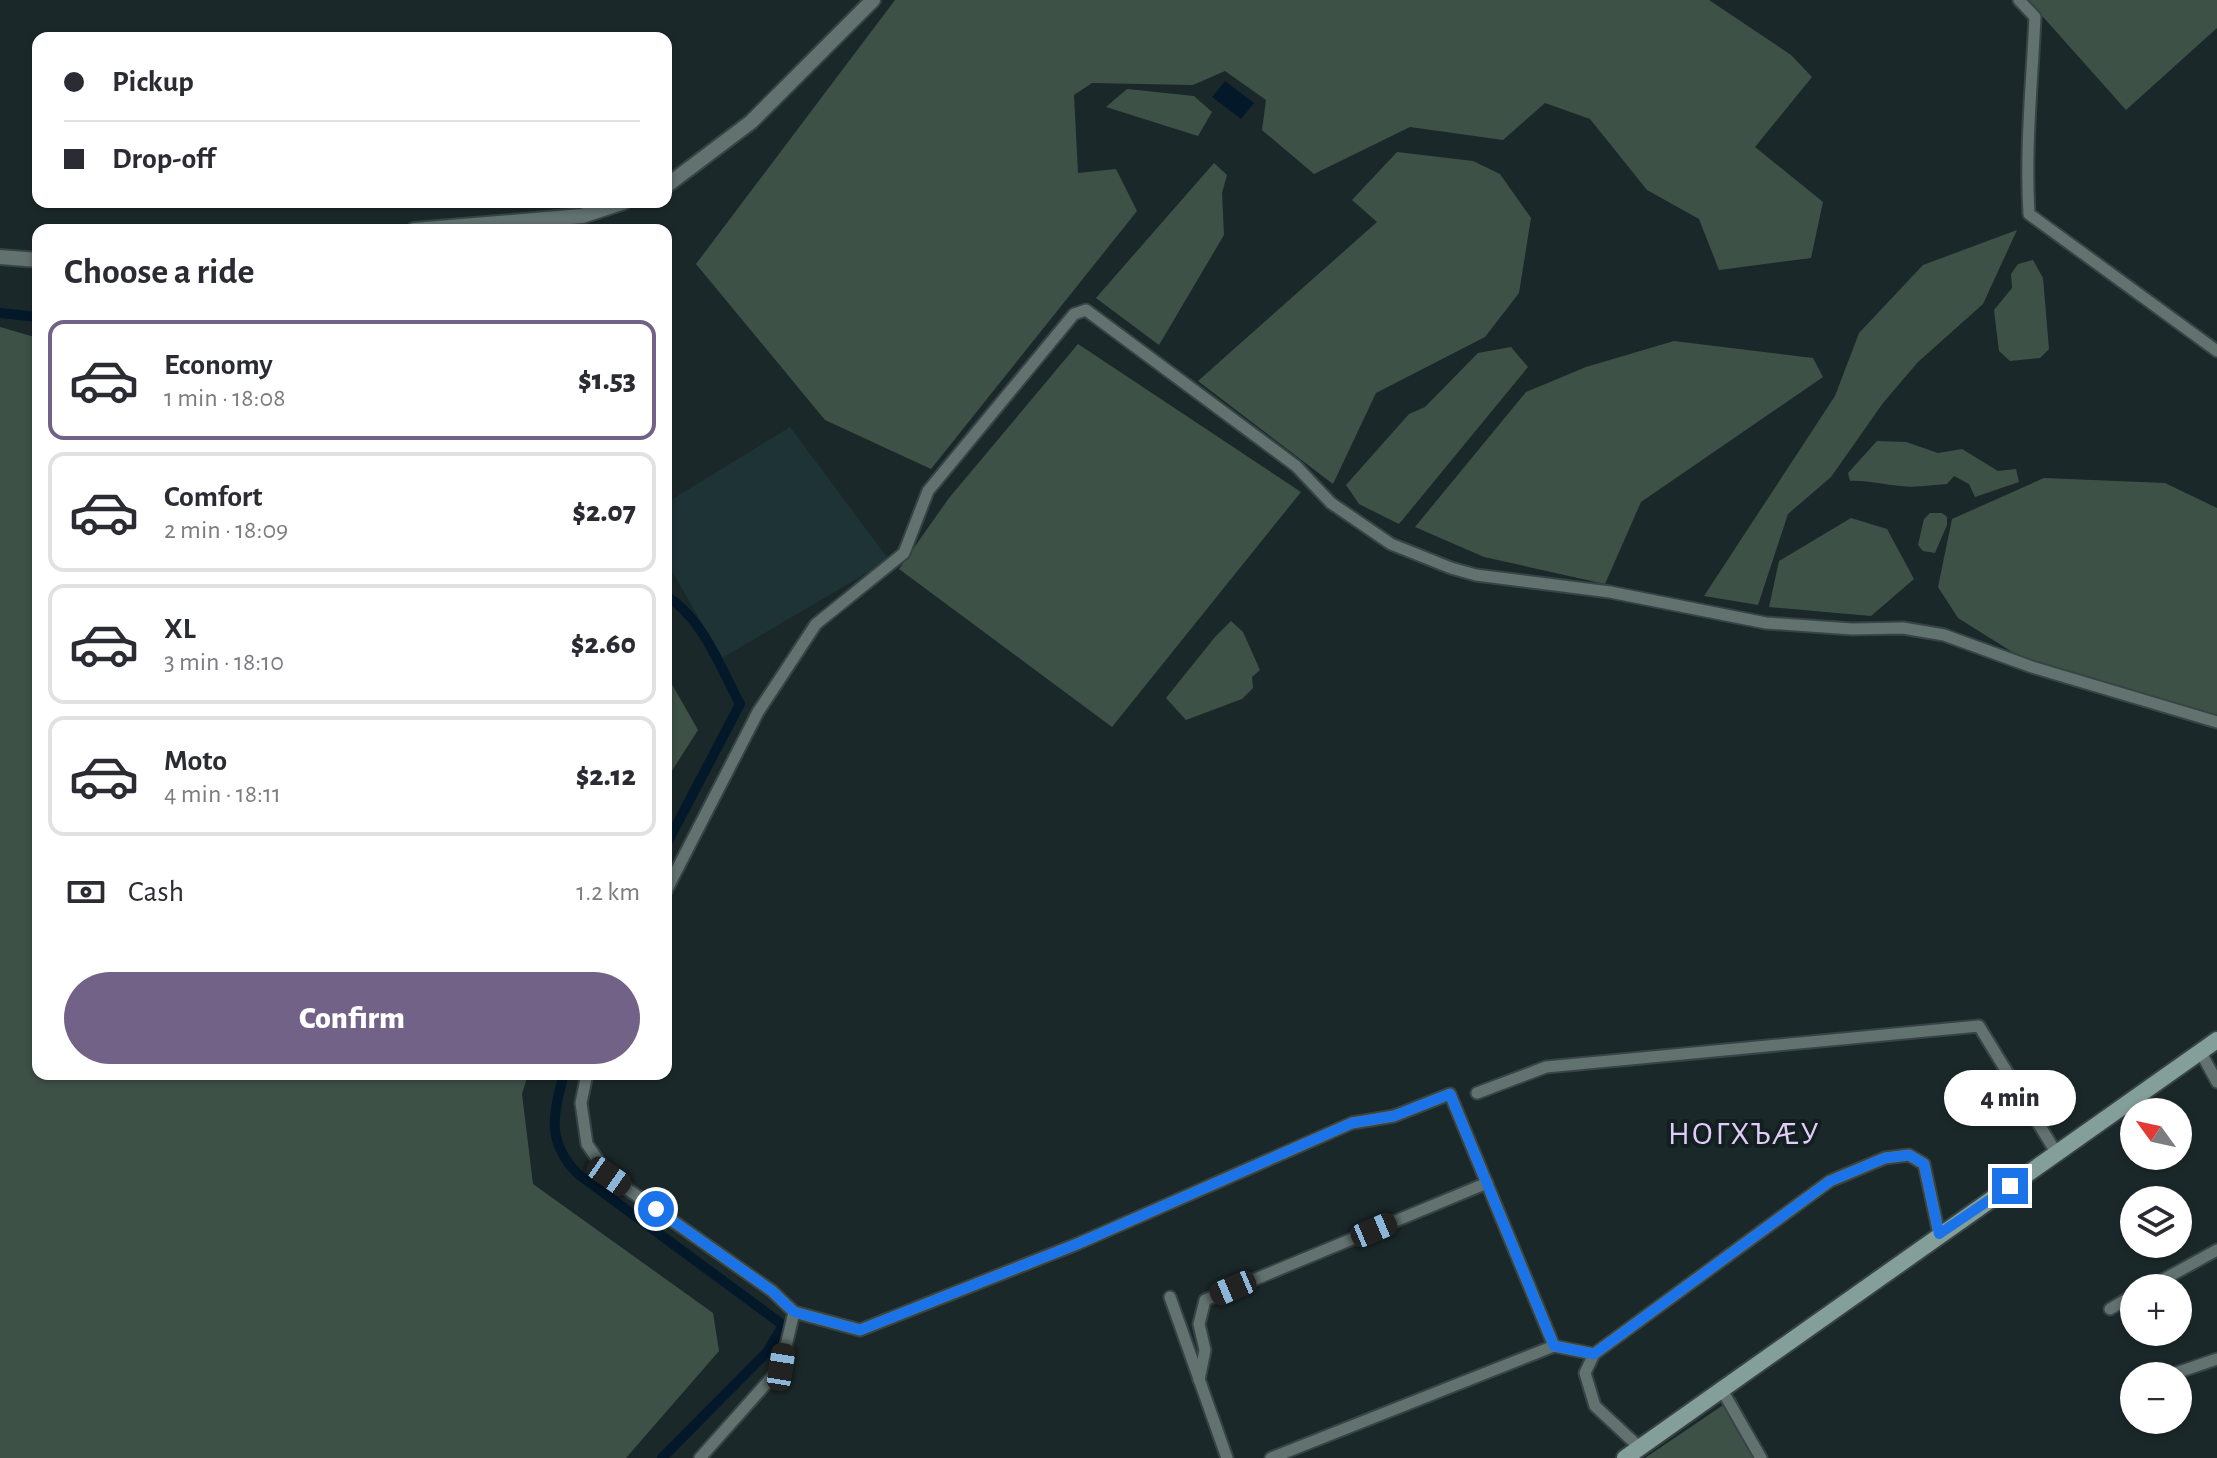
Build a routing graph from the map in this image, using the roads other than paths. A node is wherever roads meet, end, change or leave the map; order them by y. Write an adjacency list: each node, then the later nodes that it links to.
1 (873, 0): 3 (street)
2 (2019, 0): 8 (street)
3 (672, 181)
4 (606, 208): 5 (street)
5 (486, 224)
6 (0, 257): 7 (street)
7 (32, 260)
8 (2217, 351)
9 (2217, 722): 10 (street)
10 (672, 879)
11 (2217, 1040): 12 (main road)
12 (2200, 1051): 13 (street); 16 (main road)
13 (2215, 1076)
14 (586, 1080): 24 (street)
15 (1477, 1093): 16 (street)
16 (2057, 1154): 18 (main road)
17 (1487, 1183): 24 (street); 25 (street); 29 (street)
18 (1939, 1234): 26 (street); 30 (main road)
19 (2217, 1250): 20 (street)
20 (2173, 1274)
21 (1170, 1297): 29 (street)
22 (2120, 1303): 23 (street)
23 (2110, 1309)
24 (794, 1312): 32 (street)
25 (1554, 1346): 26 (street); 34 (street)
26 (1594, 1354): 31 (street)
27 (2217, 1359): 28 (street)
28 (2192, 1368)
29 (1199, 1380): 33 (street)
30 (1722, 1390): 31 (main road); 36 (street)
31 (1638, 1446): 35 (main road)
32 (700, 1458)
33 (1227, 1458)
34 (1271, 1458)
35 (1625, 1458)
36 (1761, 1458)

